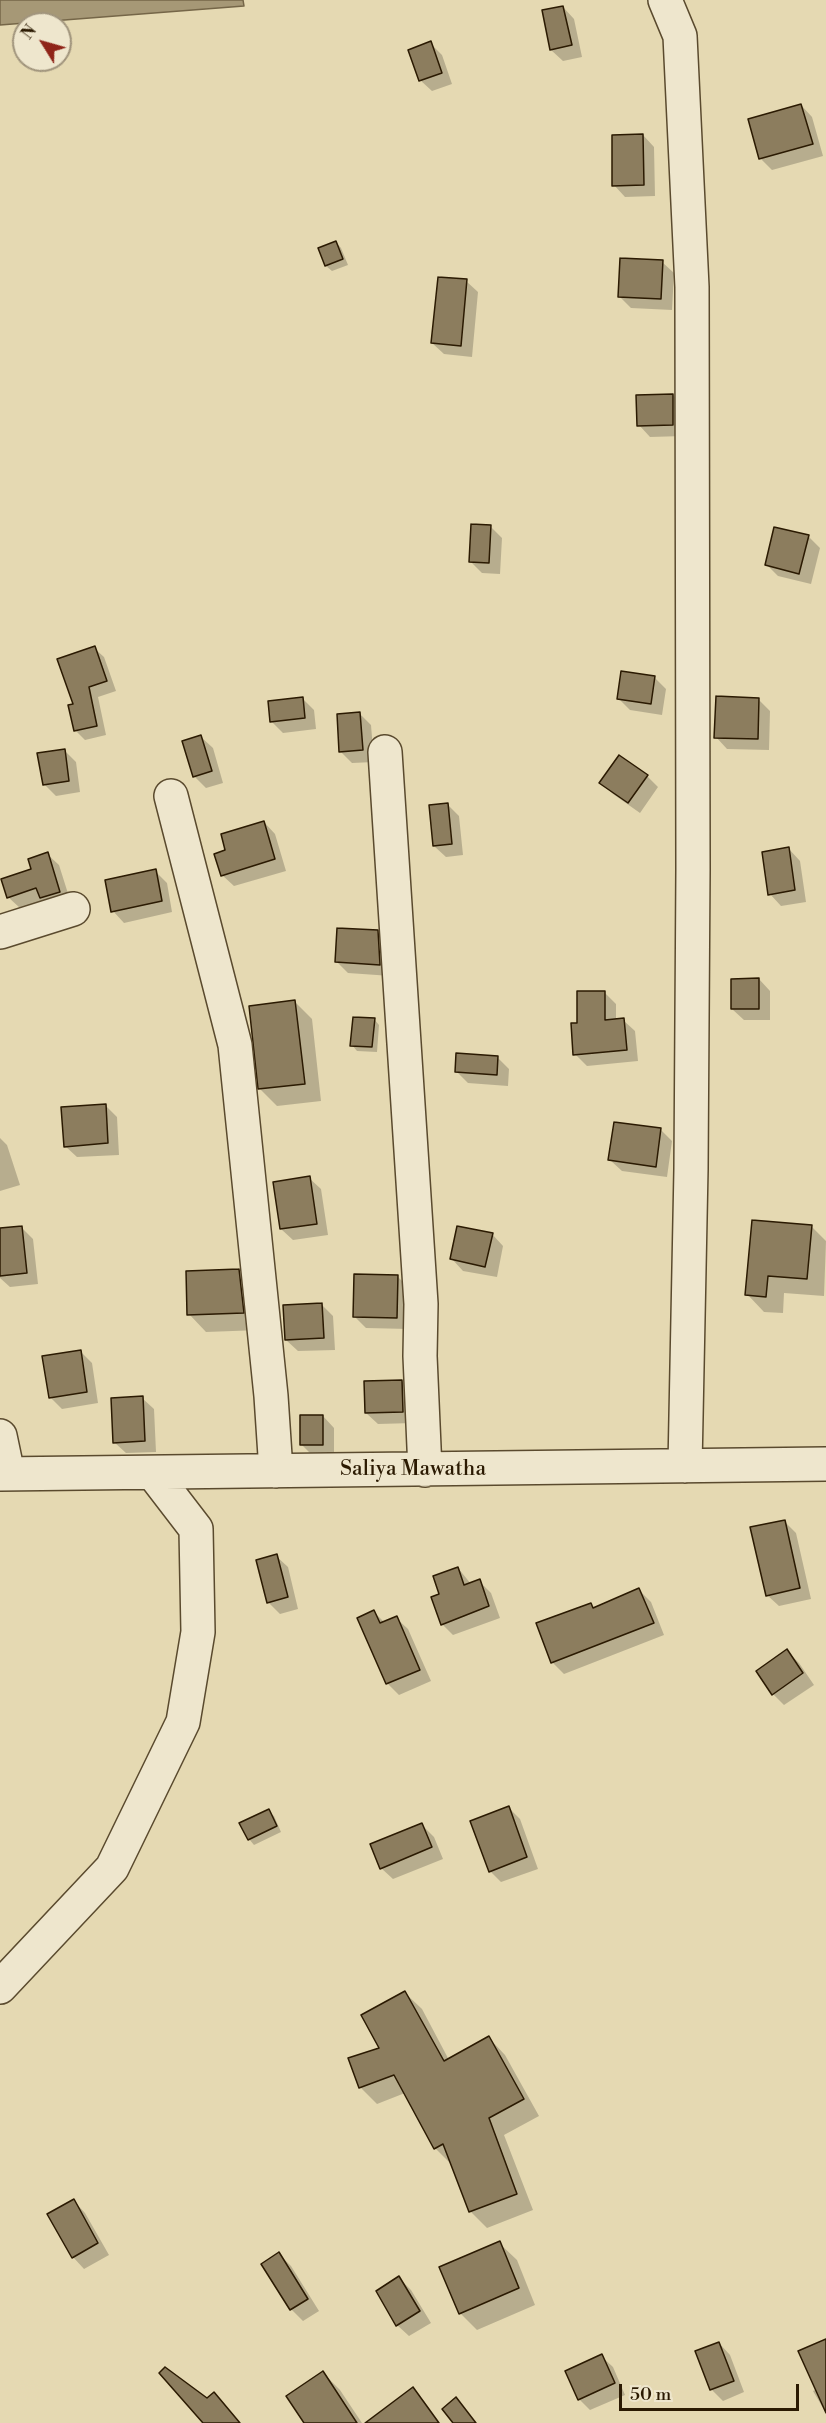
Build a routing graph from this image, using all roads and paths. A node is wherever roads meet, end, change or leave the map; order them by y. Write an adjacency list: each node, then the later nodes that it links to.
1 (665, 0): 8 (street)
2 (384, 752): 9 (street)
3 (171, 796): 10 (street)
4 (73, 909): 5 (street)
5 (0, 932)
6 (0, 1436): 12 (street)
7 (826, 1464): 8 (street, Saliya Mawatha)
8 (685, 1466): 9 (street, Saliya Mawatha)
9 (425, 1470): 10 (street, Saliya Mawatha)
10 (276, 1471): 11 (street, Saliya Mawatha)
11 (153, 1473): 12 (street, Saliya Mawatha); 13 (street)
12 (4, 1474)
13 (0, 1987)

